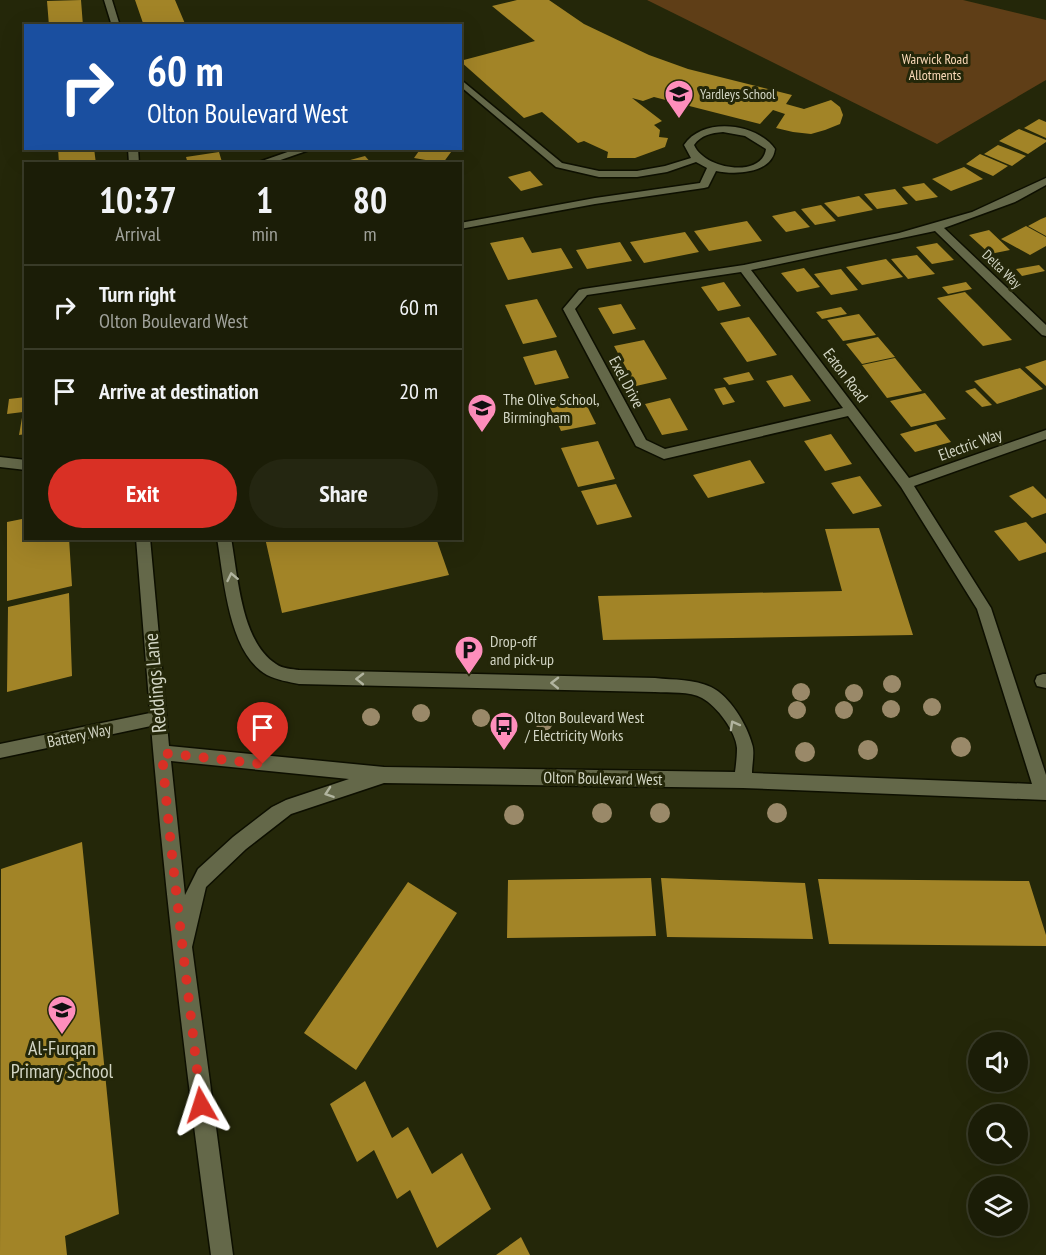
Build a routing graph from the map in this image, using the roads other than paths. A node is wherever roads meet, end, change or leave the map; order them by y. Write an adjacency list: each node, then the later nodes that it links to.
1 (108, 0): 2 (street)
2 (115, 24)
3 (462, 83): 5 (street)
4 (304, 150): 6 (street)
5 (697, 159): 7 (street); 7 (street)
6 (264, 162)
7 (713, 167): 9 (street)
8 (1046, 181): 10 (street)
9 (462, 226)
10 (937, 226): 11 (street); 12 (street, Delta Way)
11 (744, 268): 13 (street, Eaton Road); 13 (street, Exel Drive)
12 (1046, 332)
13 (850, 411): 17 (street, Eaton Road)
14 (1046, 434): 17 (street, Electric Way)
15 (0, 462): 16 (street)
16 (24, 465)
17 (906, 484): 25 (street, Eaton Road)
18 (143, 540): 20 (street, Reddings Lane)
19 (224, 540): 24 (street, one-way to 19)
20 (158, 718): 21 (street, Battery Way); 22 (street, Reddings Lane)
21 (0, 751)
22 (162, 753): 23 (street, Olton Boulevard West); 26 (street, Reddings Lane)
23 (384, 775): 24 (street, Olton Boulevard West); 26 (street, one-way to 26)
24 (743, 780): 25 (street, Olton Boulevard West)
25 (1045, 792)
26 (184, 946): 27 (street, Reddings Lane)
27 (222, 1255)

